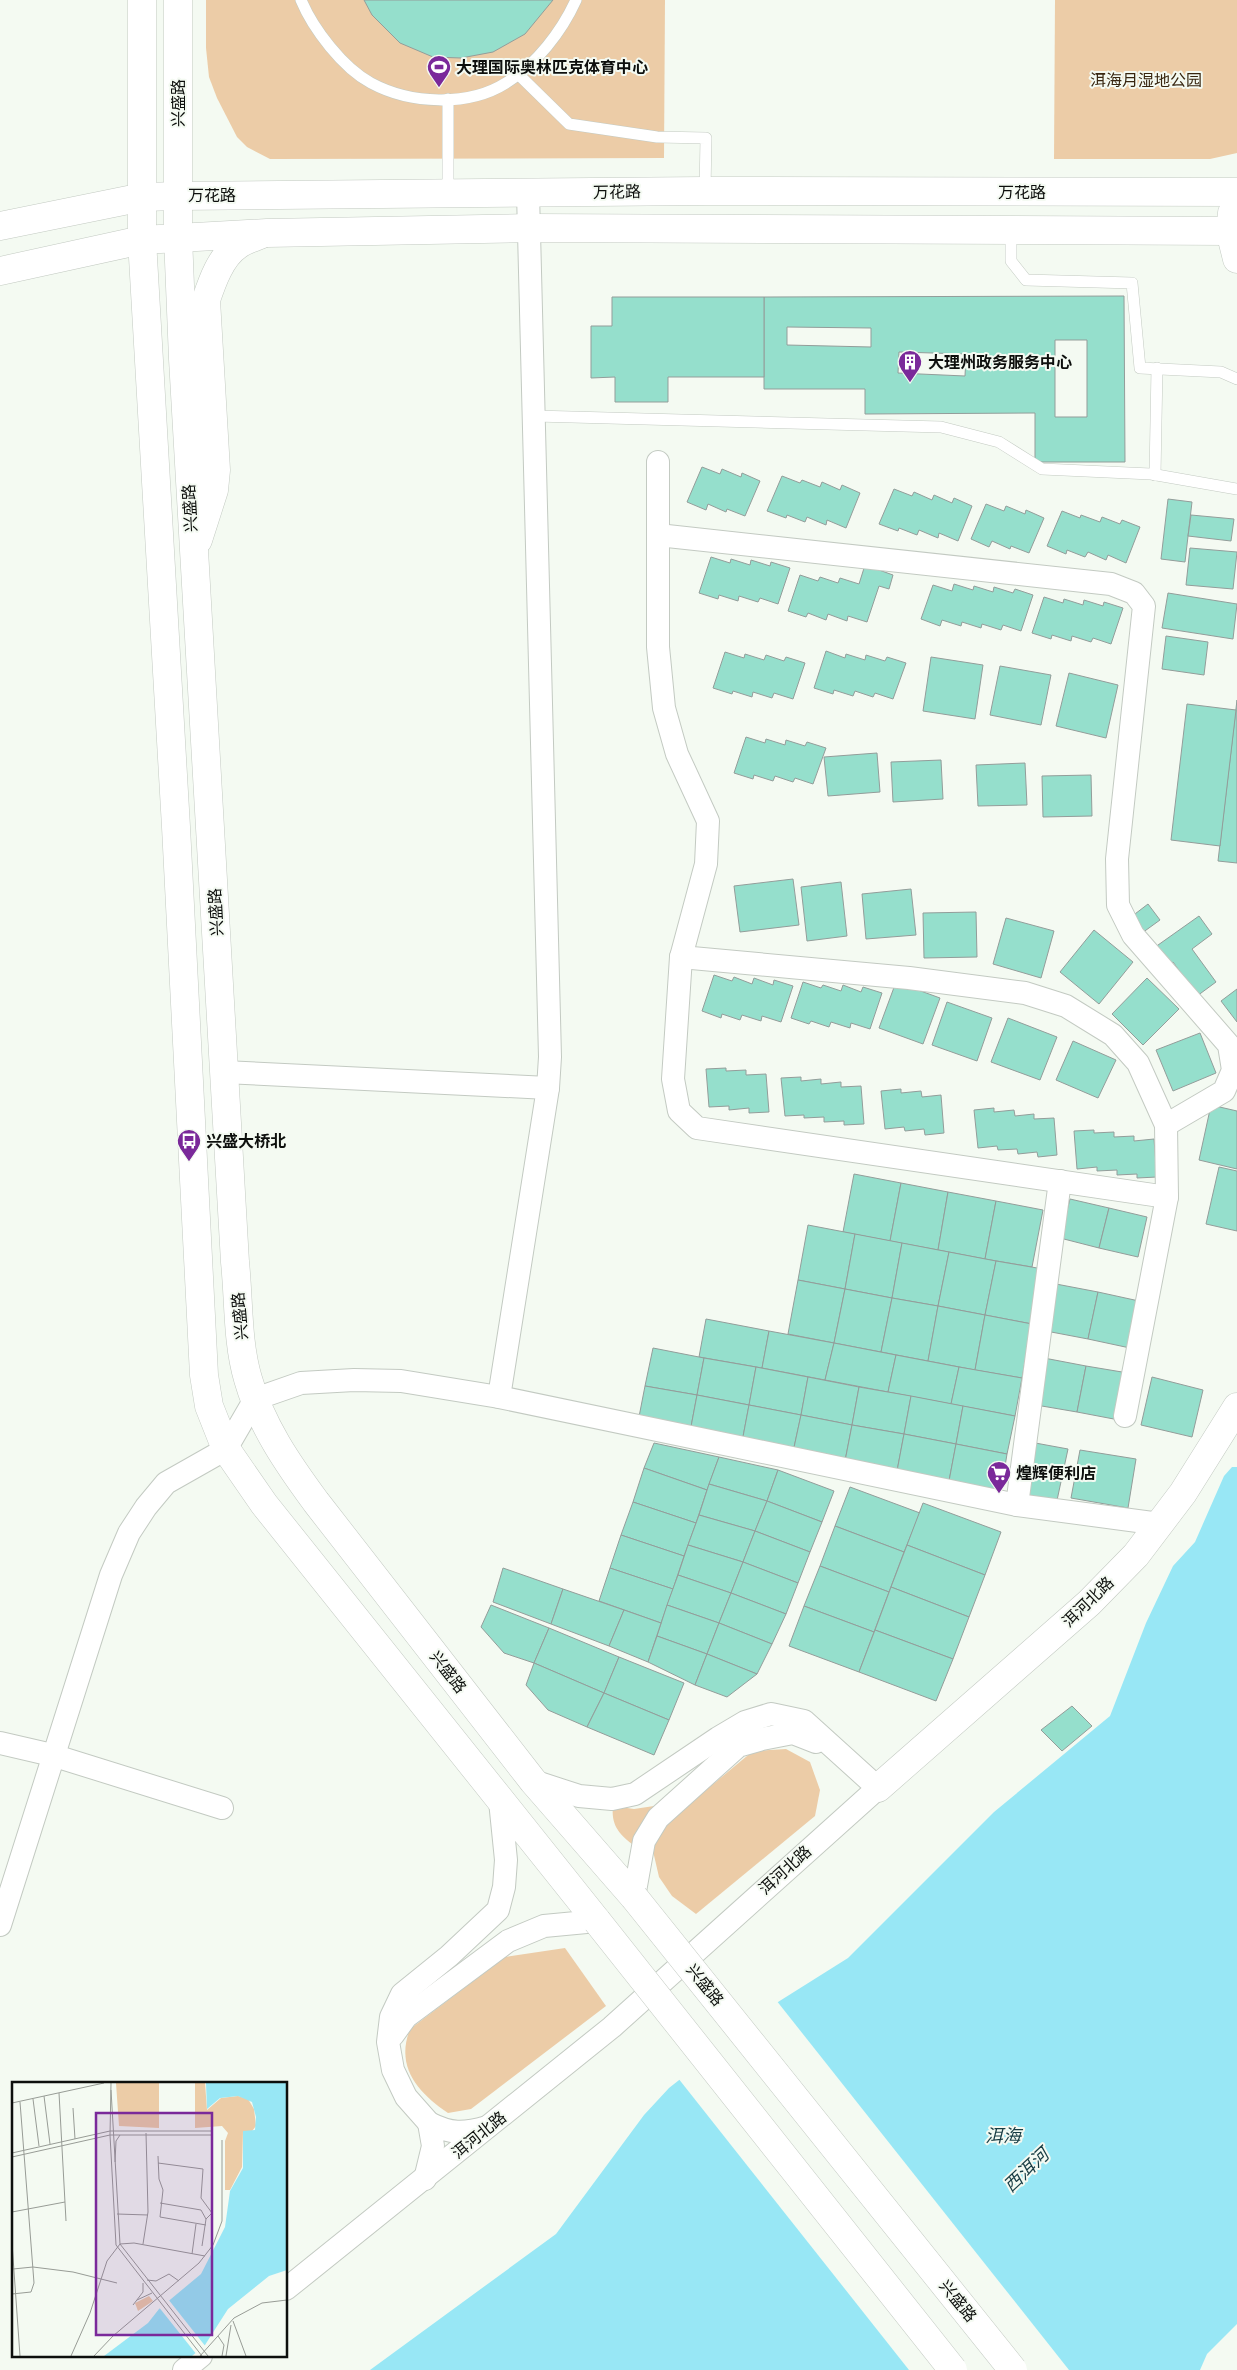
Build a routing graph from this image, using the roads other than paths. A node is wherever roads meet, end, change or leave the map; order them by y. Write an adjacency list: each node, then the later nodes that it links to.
1 (142, 0): 12 (street, 兴盛路)
2 (178, 0): 11 (street, 兴盛路)
3 (301, 0): 6 (lane)
4 (576, 0): 5 (lane)
5 (518, 75): 6 (lane); 7 (lane)
6 (448, 99): 9 (lane)
7 (705, 190): 8 (street, 万花路); 10 (street, 万花路)
8 (1237, 192)
9 (448, 193): 10 (street, 万花路); 11 (street, 万花路)
10 (528, 193): 15 (street)
11 (178, 196): 12 (street, 万花路); 19 (street, 兴盛路)
12 (143, 197): 14 (street, 万花路); 20 (street, 兴盛路)
13 (1237, 197): 17 (street)
14 (0, 226)
15 (530, 228): 16 (street); 18 (street); 25 (street)
16 (1011, 231): 17 (street); 23 (lane)
17 (1230, 231): 21 (street)
18 (267, 233): 19 (street); 30 (street)
19 (178, 237): 20 (street); 30 (street, 兴盛路)
20 (142, 240): 22 (street); 41 (street, 兴盛路)
21 (1237, 259)
22 (0, 271)
23 (1157, 368): 24 (lane); 27 (lane)
24 (1237, 379)
25 (535, 416): 27 (lane); 33 (street)
26 (658, 462): 29 (street)
27 (1155, 475): 28 (lane)
28 (1237, 489)
29 (658, 535): 31 (street); 34 (street)
30 (193, 556): 32 (street, 兴盛路)
31 (682, 957): 34 (street); 35 (street)
32 (224, 1072): 33 (street); 38 (street, 兴盛路)
33 (548, 1088): 37 (street)
34 (1166, 1125): 36 (street)
35 (1060, 1181): 36 (street); 42 (street)
36 (1167, 1197): 40 (street)
37 (498, 1397): 38 (street); 42 (street)
38 (255, 1399): 41 (street); 47 (street, 兴盛路)
39 (1237, 1407): 43 (street, 洱河北路)
40 (1125, 1416)
41 (226, 1449): 46 (street); 49 (street, 兴盛路)
42 (1017, 1505): 43 (street)
43 (1160, 1524): 48 (street, 洱河北路)
44 (0, 1743): 46 (street)
45 (840, 1752): 47 (street); 48 (street); 51 (street)
46 (52, 1755): 50 (street); 53 (street)
47 (533, 1782): 51 (street, 兴盛路)
48 (878, 1788): 56 (street, 洱河北路)
49 (500, 1801): 52 (street, 兴盛路); 54 (street)
50 (222, 1808)
51 (634, 1897): 62 (street, 兴盛路, bridge)
52 (597, 1921): 54 (street); 61 (street, 兴盛路, bridge)
53 (0, 1924)
54 (388, 2042): 55 (street)
55 (429, 2123): 56 (street); 57 (street)
56 (490, 2126): 57 (street, 洱河北路)
57 (425, 2179): 58 (street, 洱河北路)
58 (288, 2287)
59 (199, 2358): 60 (street)
60 (184, 2370)
61 (953, 2370)
62 (1013, 2370)

